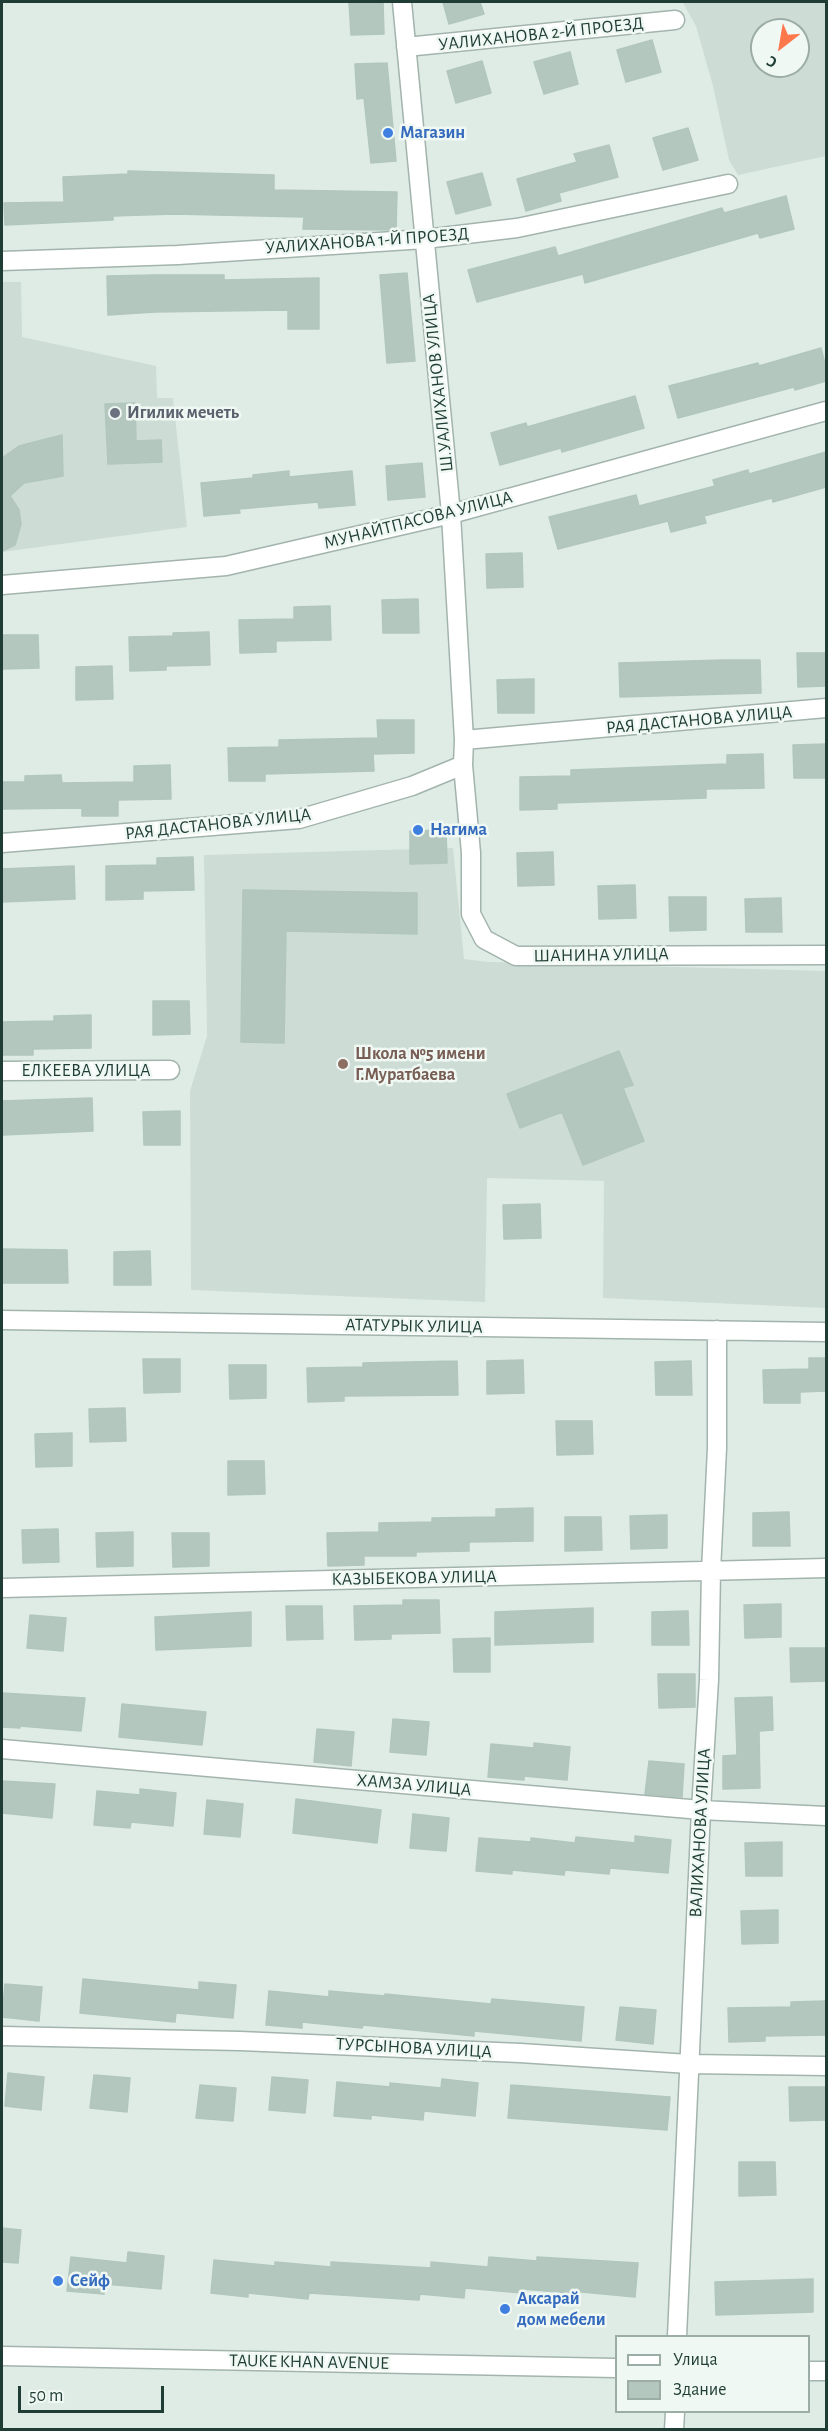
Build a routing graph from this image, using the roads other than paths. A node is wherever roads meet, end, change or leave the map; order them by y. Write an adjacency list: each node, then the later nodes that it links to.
1 (402, 2): 3 (street, Ш.УАЛИХАНОВ УЛИЦА)
2 (675, 20): 3 (street, УАЛИХАНОВА 2-Й ПРОЕЗД)
3 (406, 47): 5 (street, Ш.УАЛИХАНОВ УЛИЦА)
4 (728, 184): 5 (street, УАЛИХАНОВА 1-Й ПРОЕЗД)
5 (424, 240): 6 (street, УАЛИХАНОВА 1-Й ПРОЕЗД); 8 (street, Ш.УАЛИХАНОВ УЛИЦА)
6 (2, 261)
7 (826, 411): 8 (street, МУНАЙТПАСОВА УЛИЦА)
8 (451, 514): 9 (street, МУНАЙТПАСОВА УЛИЦА); 11 (street, Ш.УАЛИХАНОВ УЛИЦА)
9 (2, 585)
10 (826, 708): 11 (street, РАЯ ДАСТАНОВА УЛИЦА)
11 (464, 740): 12 (street, Ш.УАЛИХАНОВ УЛИЦА)
12 (463, 765): 13 (street, РАЯ ДАСТАНОВА УЛИЦА); 14 (street, ШАНИНА УЛИЦА)
13 (2, 843)
14 (826, 955)
15 (170, 1070): 16 (street, ЕЛКЕЕВА УЛИЦА)
16 (2, 1071)
17 (2, 1320): 18 (street, АТАТУРЫК УЛИЦА)
18 (717, 1330): 19 (street, АТАТУРЫК УЛИЦА); 21 (street, ВАЛИХАНОВА УЛИЦА)
19 (826, 1332)
20 (826, 1568): 21 (street, КАЗЫБЕКОВА УЛИЦА)
21 (711, 1571): 22 (street, КАЗЫБЕКОВА УЛИЦА); 24 (street, ВАЛИХАНОВА УЛИЦА)
22 (2, 1588)
23 (2, 1749): 24 (street, ХАМЗА УЛИЦА)
24 (701, 1810): 25 (street, ХАМЗА УЛИЦА); 27 (street, ВАЛИХАНОВА УЛИЦА)
25 (826, 1816)
26 (2, 2036): 27 (street, ТУРСЫНОВА УЛИЦА)
27 (689, 2064): 28 (street, ТУРСЫНОВА УЛИЦА); 29 (street, ВАЛИХАНОВА УЛИЦА)
28 (826, 2067)
29 (677, 2335)
30 (2, 2356): 31 (street, TAUKE KHAN AVENUE)
31 (615, 2368)
32 (810, 2371): 33 (street)
33 (826, 2371)
34 (675, 2413): 35 (street)
35 (674, 2430)

